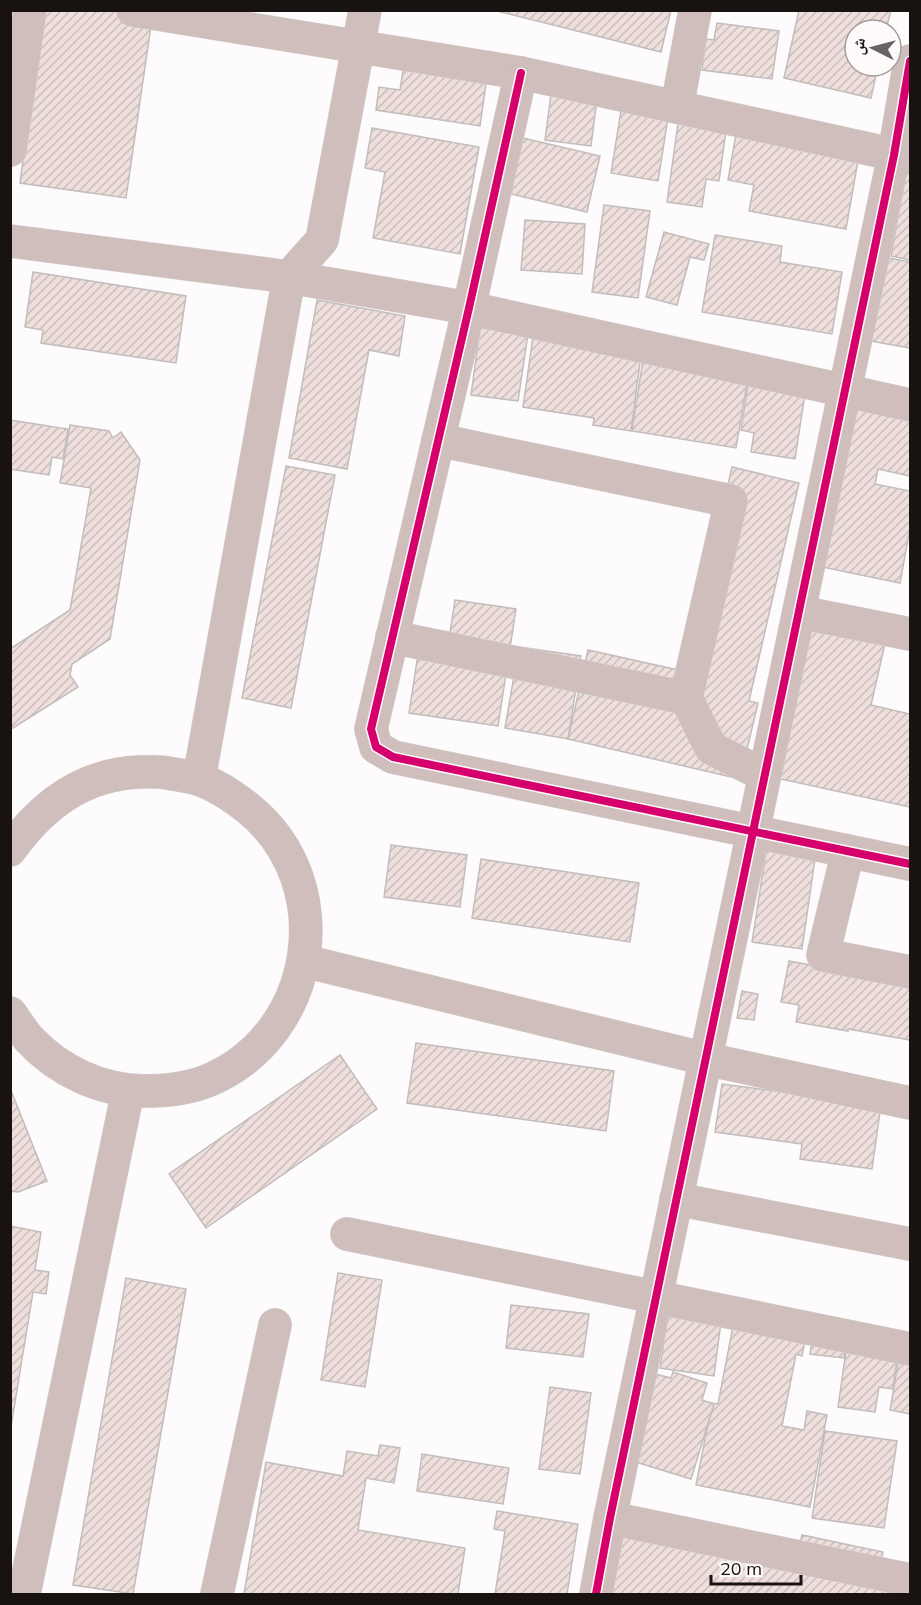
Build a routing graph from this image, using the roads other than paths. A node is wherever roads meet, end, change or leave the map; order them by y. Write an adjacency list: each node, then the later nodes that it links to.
1 (30, 10): 9 (street)
2 (133, 10): 5 (street)
3 (365, 10): 5 (street)
4 (695, 10): 8 (street)
5 (359, 47): 7 (street); 12 (street)
6 (910, 61): 10 (street)
7 (521, 73): 8 (street); 13 (street)
8 (676, 107): 10 (street)
9 (10, 150)
10 (902, 157): 14 (street)
11 (10, 241): 12 (street)
12 (289, 277): 13 (street); 22 (street)
13 (469, 308): 14 (street); 16 (street)
14 (845, 390): 15 (street); 17 (street)
15 (910, 405)
16 (438, 440): 19 (street); 20 (street)
17 (799, 612): 18 (street); 21 (street)
18 (910, 634)
19 (392, 638): 20 (street); 23 (street)
20 (686, 698): 21 (street)
21 (765, 775): 23 (street)
22 (199, 779): 24 (street); 27 (street)
23 (753, 831): 25 (street); 30 (street)
24 (10, 850)
25 (848, 851): 26 (street); 28 (street)
26 (910, 864)
27 (304, 961): 30 (street); 31 (street)
28 (910, 972)
29 (10, 1013): 31 (street)
30 (706, 1059): 32 (street); 33 (street)
31 (128, 1091): 41 (street)
32 (910, 1103)
33 (676, 1199): 35 (street); 36 (street)
34 (347, 1234): 36 (street)
35 (910, 1244)
36 (656, 1296): 38 (street); 39 (street)
37 (274, 1325): 42 (street)
38 (910, 1349)
39 (610, 1518): 40 (street); 43 (street)
40 (910, 1580)
41 (24, 1594)
42 (217, 1594)
43 (596, 1594)

